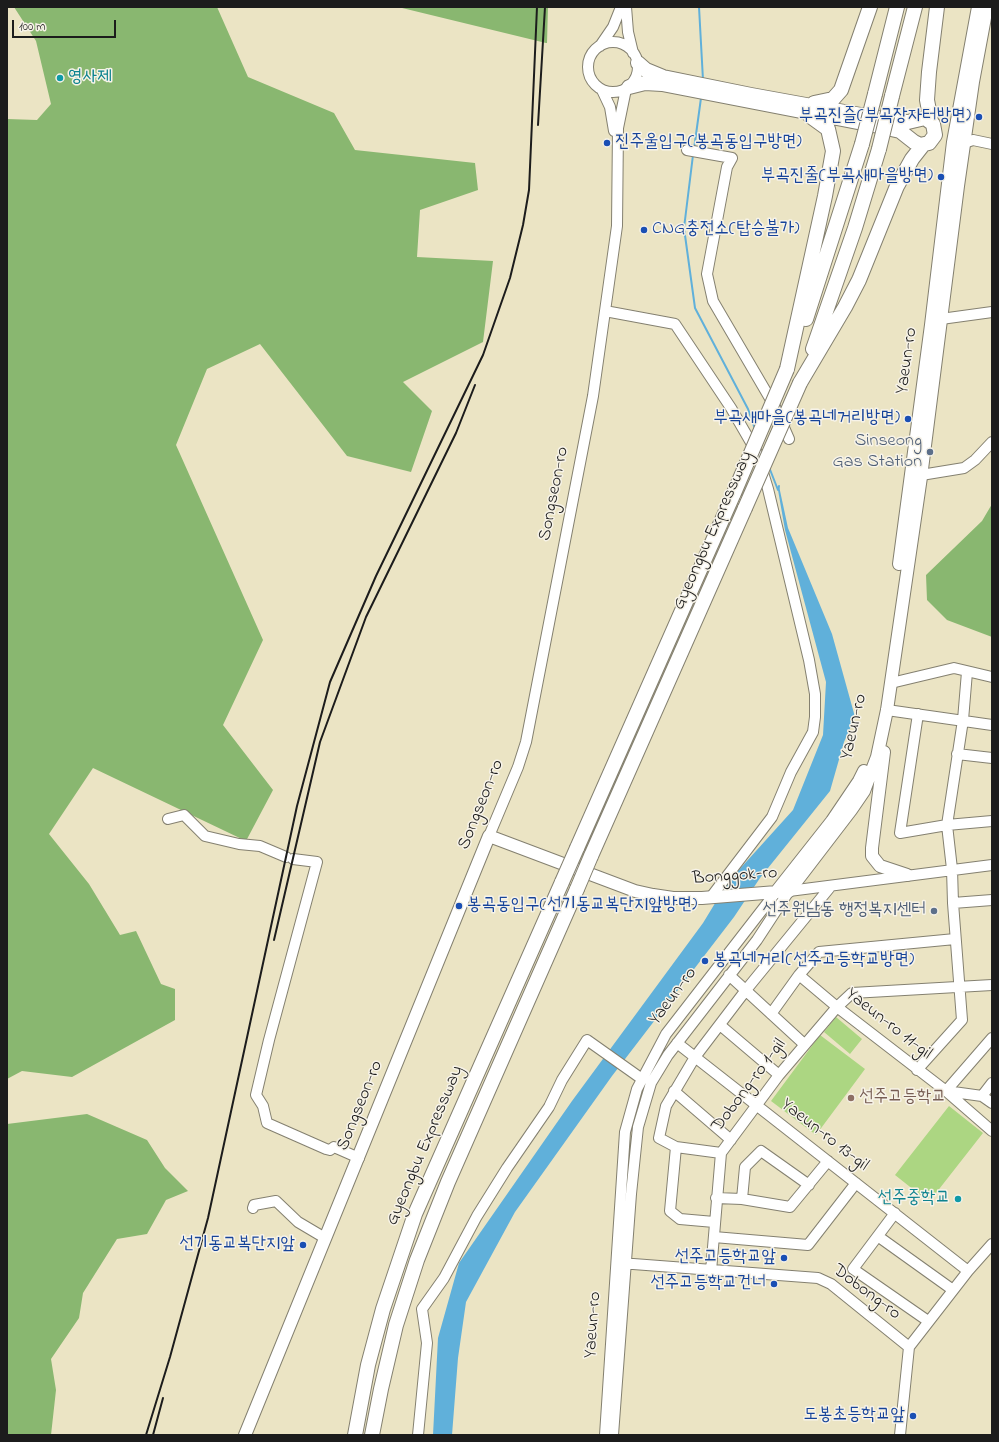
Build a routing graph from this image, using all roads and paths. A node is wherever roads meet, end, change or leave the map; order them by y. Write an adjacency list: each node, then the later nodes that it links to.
1 (621, 7): 9 (street)
2 (626, 7): 10 (street)
3 (870, 7): 14 (highway)
4 (897, 7): 24 (highway, Gyeongbu Expressway, bridge)
5 (915, 7): 25 (highway, Gyeongbu Expressway, bridge)
6 (937, 7): 15 (highway)
7 (978, 7): 28 (main road, Yaeun-ro)
8 (987, 7): 16 (main road, Yaeun-ro)
9 (600, 46): 10 (street); 13 (street)
10 (635, 58): 11 (highway); 12 (street)
11 (686, 86): 12 (highway); 14 (highway)
12 (628, 88): 13 (street); 20 (street)
13 (602, 90): 20 (street)
14 (801, 108): 15 (highway); 18 (highway); 24 (highway)
15 (931, 122): 18 (highway)
16 (964, 143): 17 (street); 23 (main road, Yaeun-ro)
17 (992, 144)
18 (923, 145): 25 (highway)
19 (687, 150): 26 (street)
20 (617, 153): 21 (street, Songseon-ro)
21 (605, 311): 41 (street, Songseon-ro); 48 (street)
22 (992, 312): 23 (street)
23 (941, 319): 28 (main road, Yaeun-ro)
24 (787, 369): 97 (highway, Gyeongbu Expressway, bridge)
25 (800, 383): 98 (highway, Gyeongbu Expressway, bridge)
26 (789, 439)
27 (992, 442): 28 (street)
28 (916, 476): 31 (main road, Yaeun-ro); 47 (main road, Yaeun-ro)
29 (967, 672): 30 (street, Yaeun-ro); 31 (street, Yaeun-ro); 34 (street)
30 (992, 677)
31 (891, 682): 32 (main road, Yaeun-ro)
32 (887, 710): 33 (street); 44 (main road); 46 (main road, Yaeun-ro)
33 (918, 714): 34 (street); 40 (street)
34 (963, 720): 35 (street); 36 (street)
35 (992, 725)
36 (957, 754): 37 (street); 40 (street)
37 (992, 758)
38 (168, 819): 77 (street)
39 (992, 821): 40 (street)
40 (947, 825): 43 (street)
41 (489, 836): 48 (main road, Bonggok-ro); 77 (main road, Songseon-ro)
42 (992, 865): 43 (street, Bonggok-ro)
43 (952, 869): 44 (street, Bonggok-ro); 50 (street)
44 (908, 875): 45 (street, Bonggok-ro)
45 (831, 886): 46 (street, Bonggok-ro); 56 (street)
46 (789, 891): 47 (main road, Bonggok-ro); 52 (street, Yaeun-ro)
47 (776, 892): 48 (main road, Bonggok-ro); 66 (street, Yaeun-ro)
48 (711, 897)
49 (992, 900): 50 (street)
50 (952, 903): 51 (street)
51 (955, 939): 53 (street); 55 (street)
52 (729, 975): 56 (street); 61 (street, Yaeun-ro)
53 (799, 975): 57 (street, Yaeun-ro 11-gil); 58 (street)
54 (992, 985): 55 (street, Dobong-ro 1-gil)
55 (960, 987): 57 (street, Dobong-ro 1-gil); 64 (street)
56 (746, 990): 58 (street); 59 (street)
57 (837, 1007): 62 (street, Dobong-ro 1-gil); 64 (street, Yaeun-ro 11-gil)
58 (771, 1014): 62 (street)
59 (720, 1025): 63 (street); 65 (street)
60 (992, 1038): 69 (street)
61 (677, 1043): 63 (street, Yaeun-ro 13-gil); 90 (street, Yaeun-ro)
62 (804, 1044): 65 (street, Dobong-ro 1-gil)
63 (695, 1057): 68 (street); 72 (street, Yaeun-ro 13-gil)
64 (917, 1070): 69 (street, Yaeun-ro 11-gil)
65 (779, 1075): 72 (street, Dobong-ro 1-gil)
66 (642, 1079): 90 (street, Yaeun-ro); 99 (street)
67 (992, 1083): 70 (street)
68 (674, 1091): 74 (street); 75 (street)
69 (946, 1091): 70 (street); 73 (street, Yaeun-ro 11-gil)
70 (982, 1096): 71 (street)
71 (992, 1103)
72 (756, 1104): 74 (street, Dobong-ro 1-gil); 78 (street, Yaeun-ro 13-gil)
73 (992, 1131)
74 (731, 1140): 76 (street, Dobong-ro 1-gil)
75 (676, 1147): 76 (street); 85 (street)
76 (721, 1153): 81 (street, Dobong-ro 1-gil)
77 (359, 1158): 88 (main road, Songseon-ro)
78 (828, 1161): 79 (street, Yaeun-ro 13-gil); 80 (street)
79 (856, 1183): 84 (street, Yaeun-ro 13-gil); 86 (street)
80 (809, 1185): 82 (street); 82 (street)
81 (716, 1198): 82 (street); 85 (street, Dobong-ro 1-gil)
82 (742, 1199)
83 (253, 1208): 88 (street)
84 (895, 1213): 87 (street); 92 (street, Yaeun-ro 13-gil)
85 (714, 1222): 86 (street, Dobong-ro 1-gil)
86 (714, 1237): 91 (street, Dobong-ro 1-gil)
87 (878, 1237): 93 (street); 94 (street)
88 (325, 1238): 96 (main road, Songseon-ro)
89 (992, 1244): 92 (street)
90 (621, 1263): 91 (street, Dobong-ro); 100 (street, Yaeun-ro); 101 (street, Yaeun-ro)
91 (711, 1271): 95 (street, Dobong-ro)
92 (968, 1271): 93 (street)
93 (953, 1290): 94 (street)
94 (928, 1321): 95 (street)
95 (909, 1347): 102 (street)
96 (246, 1435)
97 (355, 1435)
98 (372, 1435)
99 (418, 1435)
100 (605, 1435)
101 (613, 1435)
102 (900, 1435)

